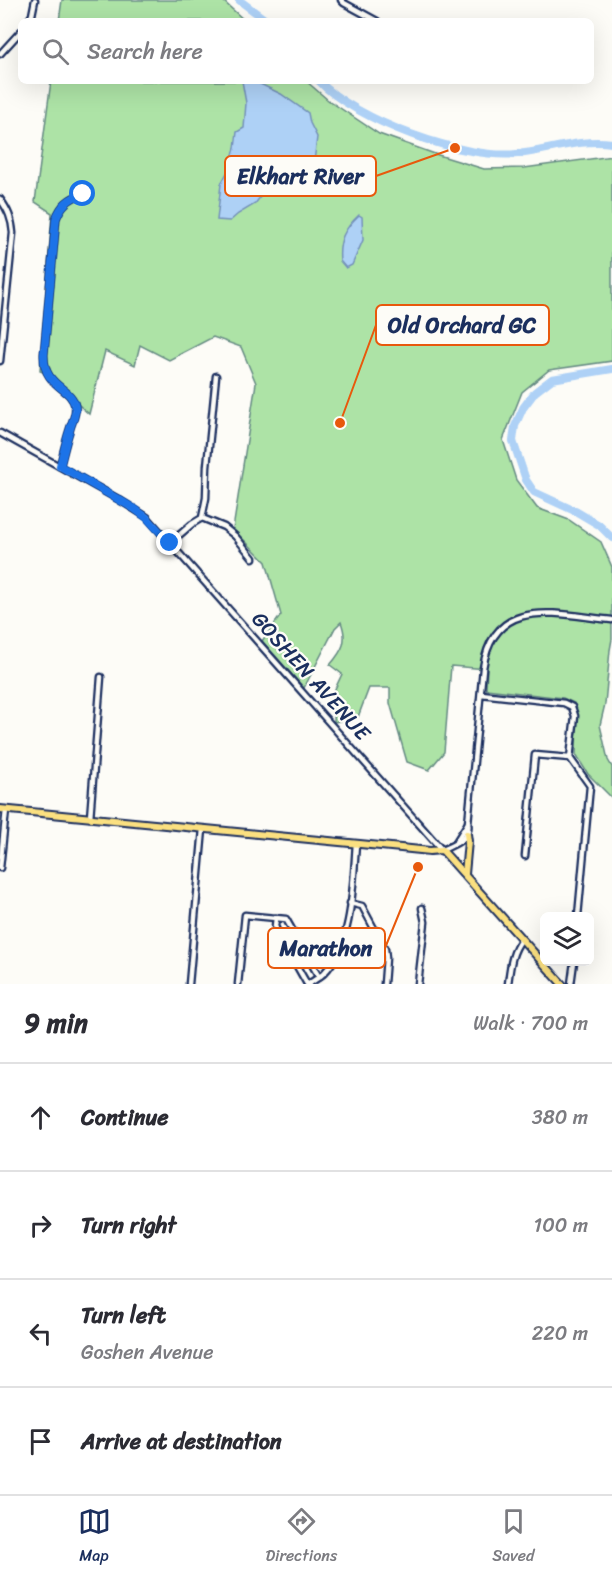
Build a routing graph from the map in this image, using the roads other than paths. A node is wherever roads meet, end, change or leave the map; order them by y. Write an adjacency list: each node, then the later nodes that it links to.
1 (35, 0): 3 (street)
2 (341, 0): 4 (street)
3 (30, 18)
4 (372, 18)
5 (18, 34): 6 (street)
6 (0, 54)
7 (83, 194): 12 (street)
8 (0, 199): 9 (street)
9 (0, 361)
10 (216, 376): 13 (street)
11 (0, 432): 12 (street, GOSHEN AVENUE)
12 (60, 466): 14 (street, GOSHEN AVENUE)
13 (202, 518): 14 (street); 15 (street)
14 (170, 543): 27 (street, GOSHEN AVENUE)
15 (253, 558)
16 (612, 620): 18 (street)
17 (101, 677): 21 (street)
18 (481, 694): 19 (street); 22 (street)
19 (570, 758): 28 (street); 33 (street)
20 (3, 809): 21 (main road); 29 (street)
21 (90, 818): 23 (main road)
22 (468, 823): 24 (street); 25 (street)
23 (203, 829): 26 (main road); 38 (street)
24 (467, 834): 25 (street); 30 (main road)
25 (456, 842): 27 (street)
26 (356, 844): 27 (main road); 31 (street)
27 (442, 850): 30 (main road, GOSHEN AVENUE)
28 (525, 856)
29 (0, 868)
30 (465, 874): 35 (main road, GOSHEN AVENUE)
31 (351, 903): 37 (street); 41 (street)
32 (422, 908): 42 (street)
33 (578, 912)
34 (276, 918): 37 (street); 39 (street); 40 (street)
35 (522, 939): 43 (street); 44 (main road, GOSHEN AVENUE)
36 (573, 966): 45 (street)
37 (319, 977): 40 (street)
38 (189, 984)
39 (238, 984)
40 (308, 984)
41 (384, 984)
42 (418, 984)
43 (508, 984)
44 (562, 984)
45 (571, 984)

